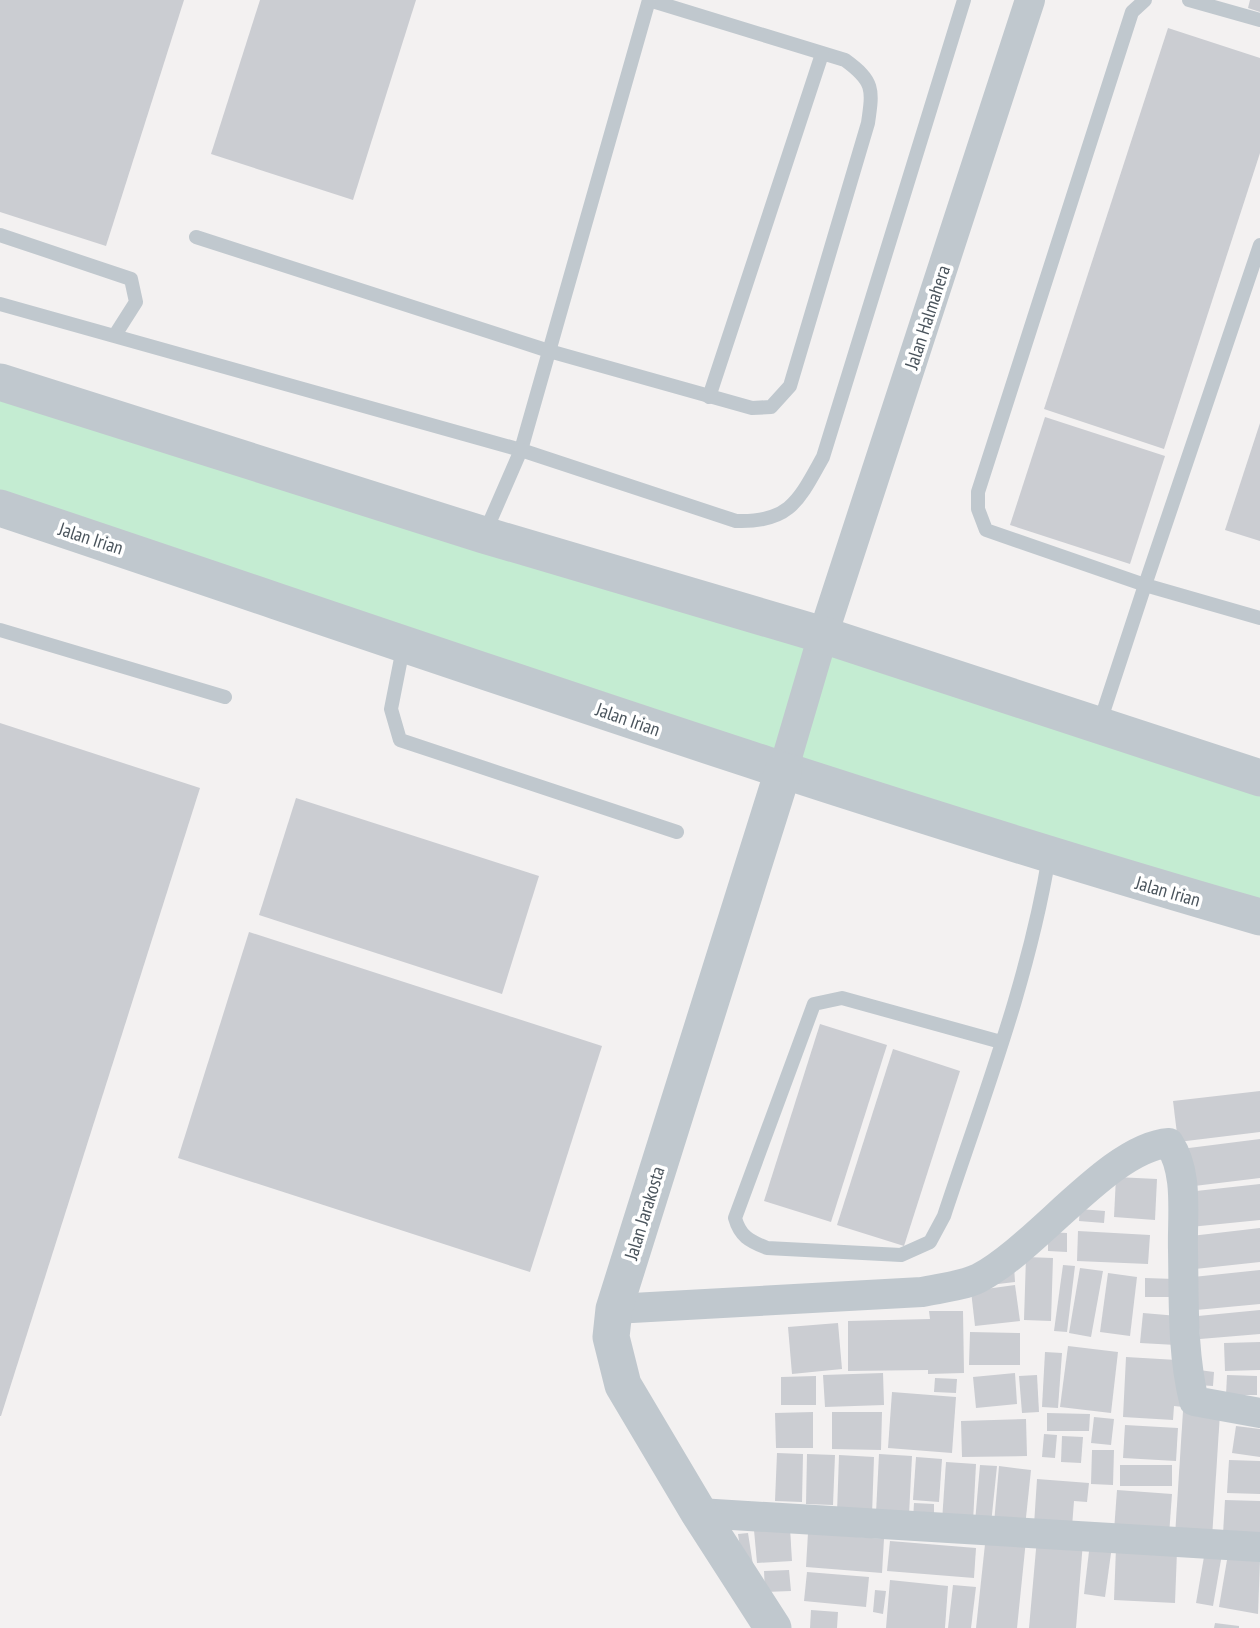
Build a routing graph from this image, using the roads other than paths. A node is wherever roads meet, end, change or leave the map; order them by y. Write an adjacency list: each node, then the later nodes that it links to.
1 (649, 0): 7 (lane); 13 (lane)
2 (964, 0): 16 (lane)
3 (1030, 0): 22 (street, Jalan Halmahera)
4 (1145, 0): 19 (lane)
5 (1189, 0): 6 (lane)
6 (1260, 20)
7 (822, 54): 15 (lane); 15 (lane)
8 (0, 235): 12 (lane)
9 (196, 237): 13 (lane)
10 (1260, 245): 19 (lane)
11 (0, 304): 12 (lane)
12 (115, 335): 16 (lane)
13 (549, 351): 15 (lane); 16 (lane)
14 (0, 382): 18 (street)
15 (709, 397)
16 (521, 450): 18 (lane)
17 (0, 508): 23 (street, Jalan Irian)
18 (484, 535): 22 (street)
19 (1145, 585): 20 (lane); 25 (lane)
20 (1260, 618)
21 (0, 630): 24 (lane)
22 (823, 635): 25 (street); 26 (street, Jalan Halmahera)
23 (404, 643): 26 (street, Jalan Irian); 28 (lane)
24 (225, 697)
25 (1098, 725): 27 (street)
26 (783, 771): 29 (street, Jalan Irian); 32 (street, Jalan Jarakosta)
27 (1260, 778)
28 (677, 832)
29 (1049, 856): 30 (street, Jalan Irian); 31 (lane)
30 (1260, 917)
31 (1001, 1042): 31 (lane)
32 (614, 1309): 33 (street); 34 (street, Jalan Jarakosta)
33 (1260, 1413)
34 (699, 1513): 35 (street); 36 (street, Jalan Jarakosta)
35 (1260, 1547)
36 (773, 1628)

